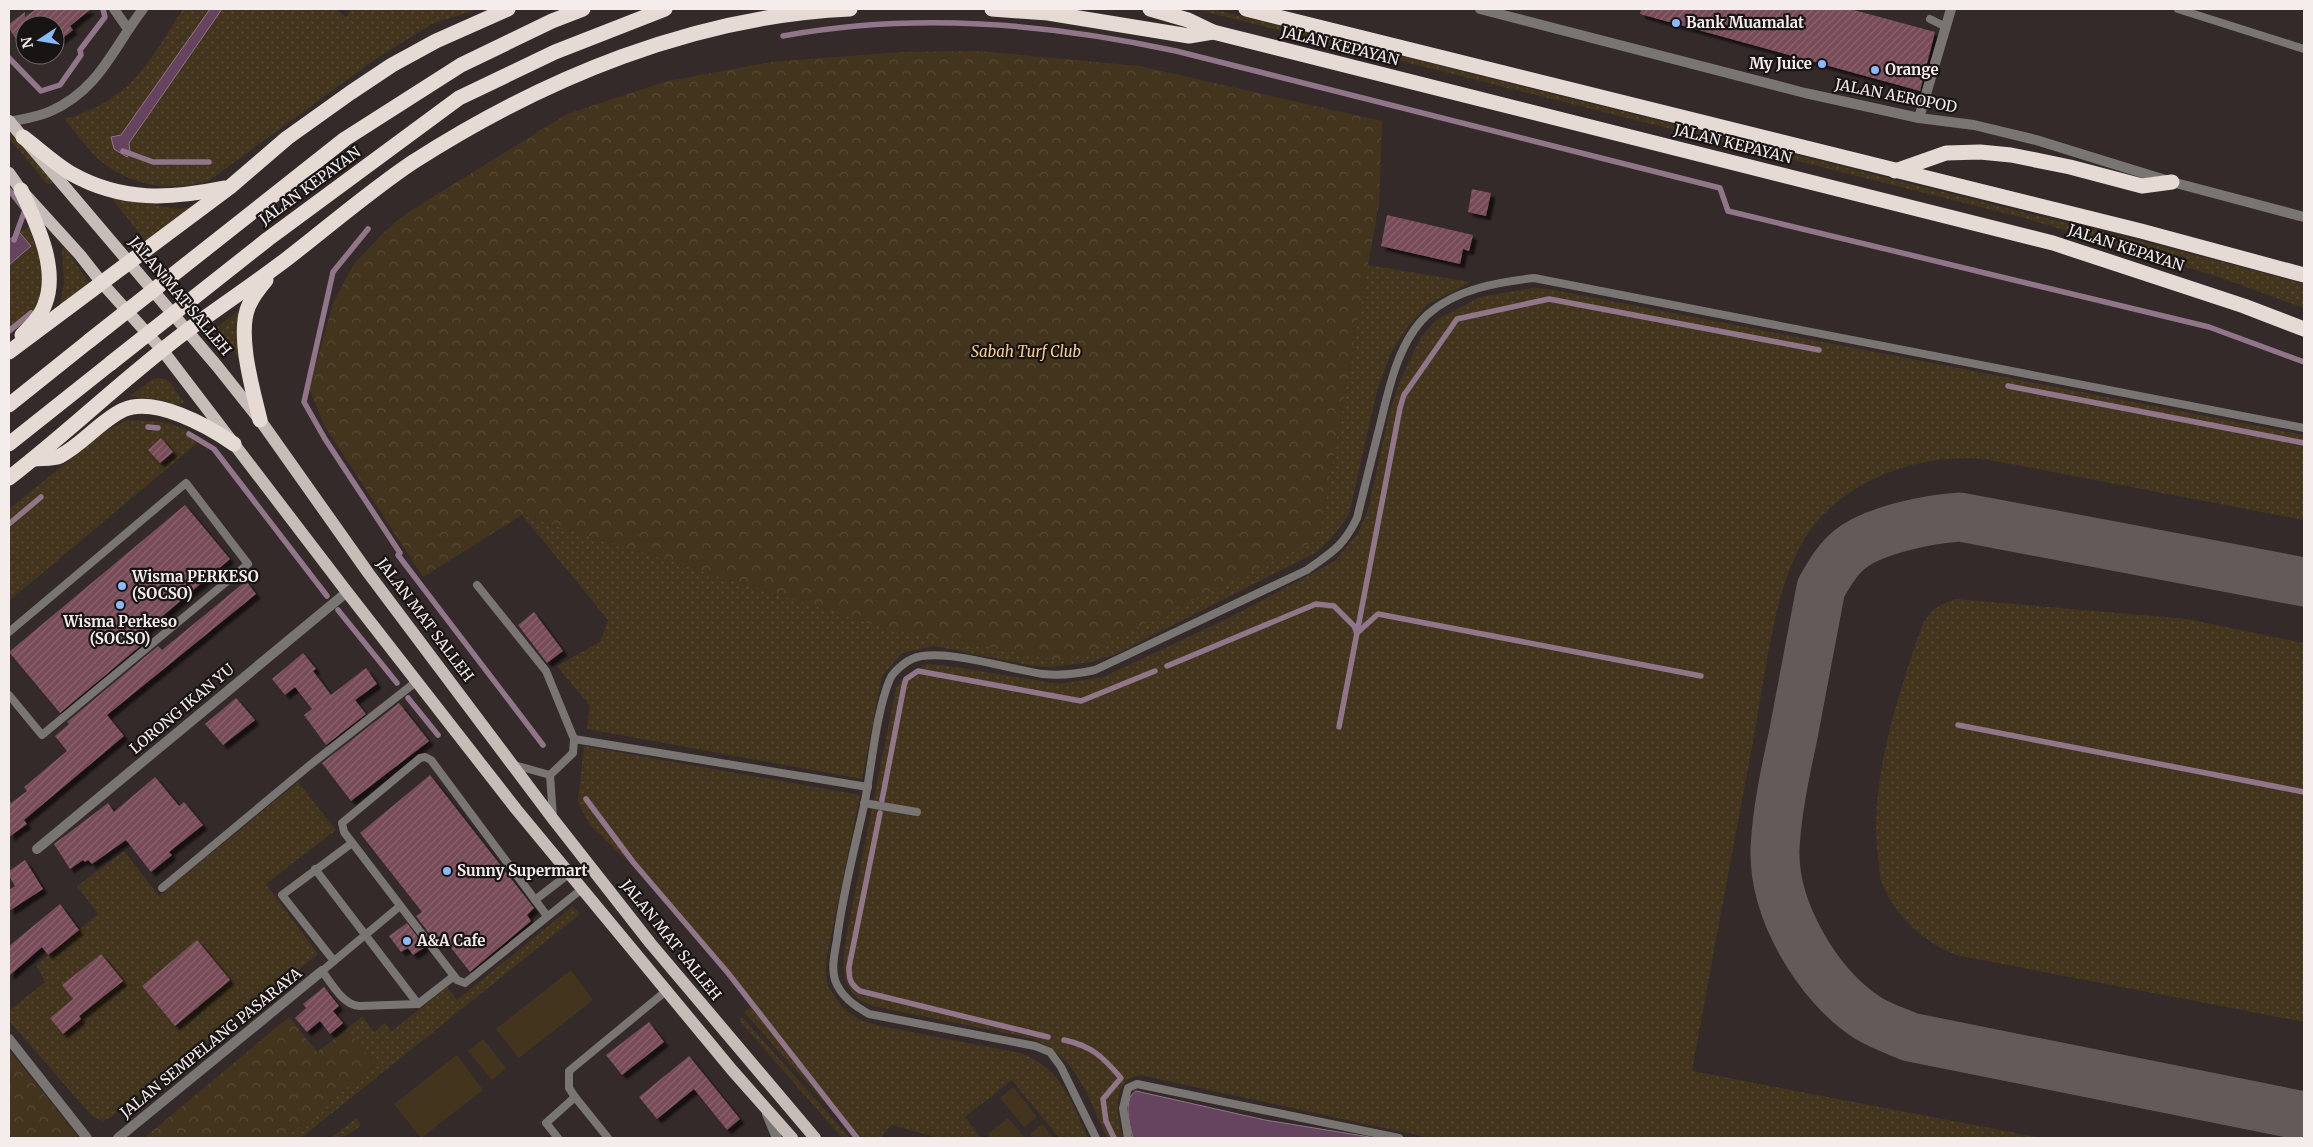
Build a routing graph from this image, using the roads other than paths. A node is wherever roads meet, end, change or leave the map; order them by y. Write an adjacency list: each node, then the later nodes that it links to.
1 (114, 9): 15 (street)
2 (143, 9): 15 (street)
3 (508, 9): 24 (highway)
4 (582, 9): 35 (highway, JALAN KEPAYAN, bridge)
5 (665, 9): 38 (highway, JALAN KEPAYAN, bridge)
6 (850, 9): 28 (highway)
7 (992, 9): 16 (highway)
8 (1150, 9): 16 (highway, JALAN KEPAYAN)
9 (1246, 9): 21 (highway, JALAN KEPAYAN)
10 (1951, 9): 14 (street)
11 (2178, 9): 17 (lane)
12 (1487, 10): 18 (street, JALAN AEROPOD)
13 (1930, 19): 14 (lane)
14 (1946, 27): 18 (street)
15 (128, 29): 19 (street)
16 (1213, 32): 31 (highway, JALAN KEPAYAN)
17 (2304, 49)
18 (1919, 118): 23 (street, JALAN AEROPOD)
19 (9, 122): 20 (main road, JALAN MAT SALLEH)
20 (23, 137): 24 (highway); 27 (main road, JALAN MAT SALLEH)
21 (1895, 171): 23 (highway); 29 (highway, JALAN KEPAYAN)
22 (9, 174): 25 (main road)
23 (2172, 182): 26 (street, JALAN AEROPOD)
24 (230, 187): 27 (highway)
25 (21, 190): 30 (main road); 34 (highway)
26 (2304, 217)
27 (129, 261): 30 (highway); 32 (main road, JALAN MAT SALLEH)
28 (281, 264): 32 (highway); 36 (highway)
29 (2304, 274)
30 (102, 283): 33 (main road); 34 (highway)
31 (2304, 329)
32 (188, 330): 33 (highway); 36 (main road, JALAN MAT SALLEH)
33 (163, 351): 39 (main road); 40 (highway)
34 (9, 352)
35 (9, 405)
36 (260, 420): 48 (main road, JALAN MAT SALLEH)
37 (2304, 428): 50 (lane)
38 (9, 444)
39 (234, 444): 40 (highway); 43 (main road)
40 (34, 459): 41 (highway)
41 (9, 478)
42 (477, 584): 47 (lane)
43 (347, 592): 45 (main road); 55 (street, LORONG IKAN YU)
44 (9, 632): 46 (lane)
45 (415, 680): 57 (main road); 58 (lane)
46 (9, 695)
47 (574, 739): 49 (lane); 50 (lane)
48 (514, 764): 49 (lane); 53 (main road, JALAN MAT SALLEH)
49 (550, 775): 53 (lane)
50 (868, 787): 51 (lane)
51 (864, 804): 52 (lane); 79 (lane)
52 (917, 812)
53 (553, 819): 78 (main road, JALAN MAT SALLEH)
54 (352, 843): 56 (lane); 60 (lane); 61 (lane)
55 (37, 848)
56 (315, 870): 63 (lane); 64 (lane)
57 (570, 873): 59 (main road); 60 (lane)
58 (162, 888)
59 (583, 888): 62 (lane); 67 (main road)
60 (535, 900): 62 (lane)
61 (400, 906): 63 (lane); 66 (lane)
62 (548, 916): 66 (lane)
63 (365, 935): 64 (lane); 68 (lane)
64 (334, 962): 65 (lane)
65 (322, 971): 68 (lane); 73 (street, JALAN SEMPELANG PASARAYA)
66 (454, 976): 68 (lane)
67 (666, 991): 70 (lane); 71 (main road)
68 (418, 1004)
69 (9, 1040): 72 (street)
70 (575, 1097): 74 (lane); 75 (lane)
71 (765, 1108): 76 (street); 77 (main road)
72 (87, 1138)
73 (118, 1138)
74 (558, 1138)
75 (608, 1138)
76 (778, 1138)
77 (792, 1138)
78 (815, 1138)
79 (1096, 1138)
80 (1128, 1138): 81 (lane)
81 (1399, 1138)

